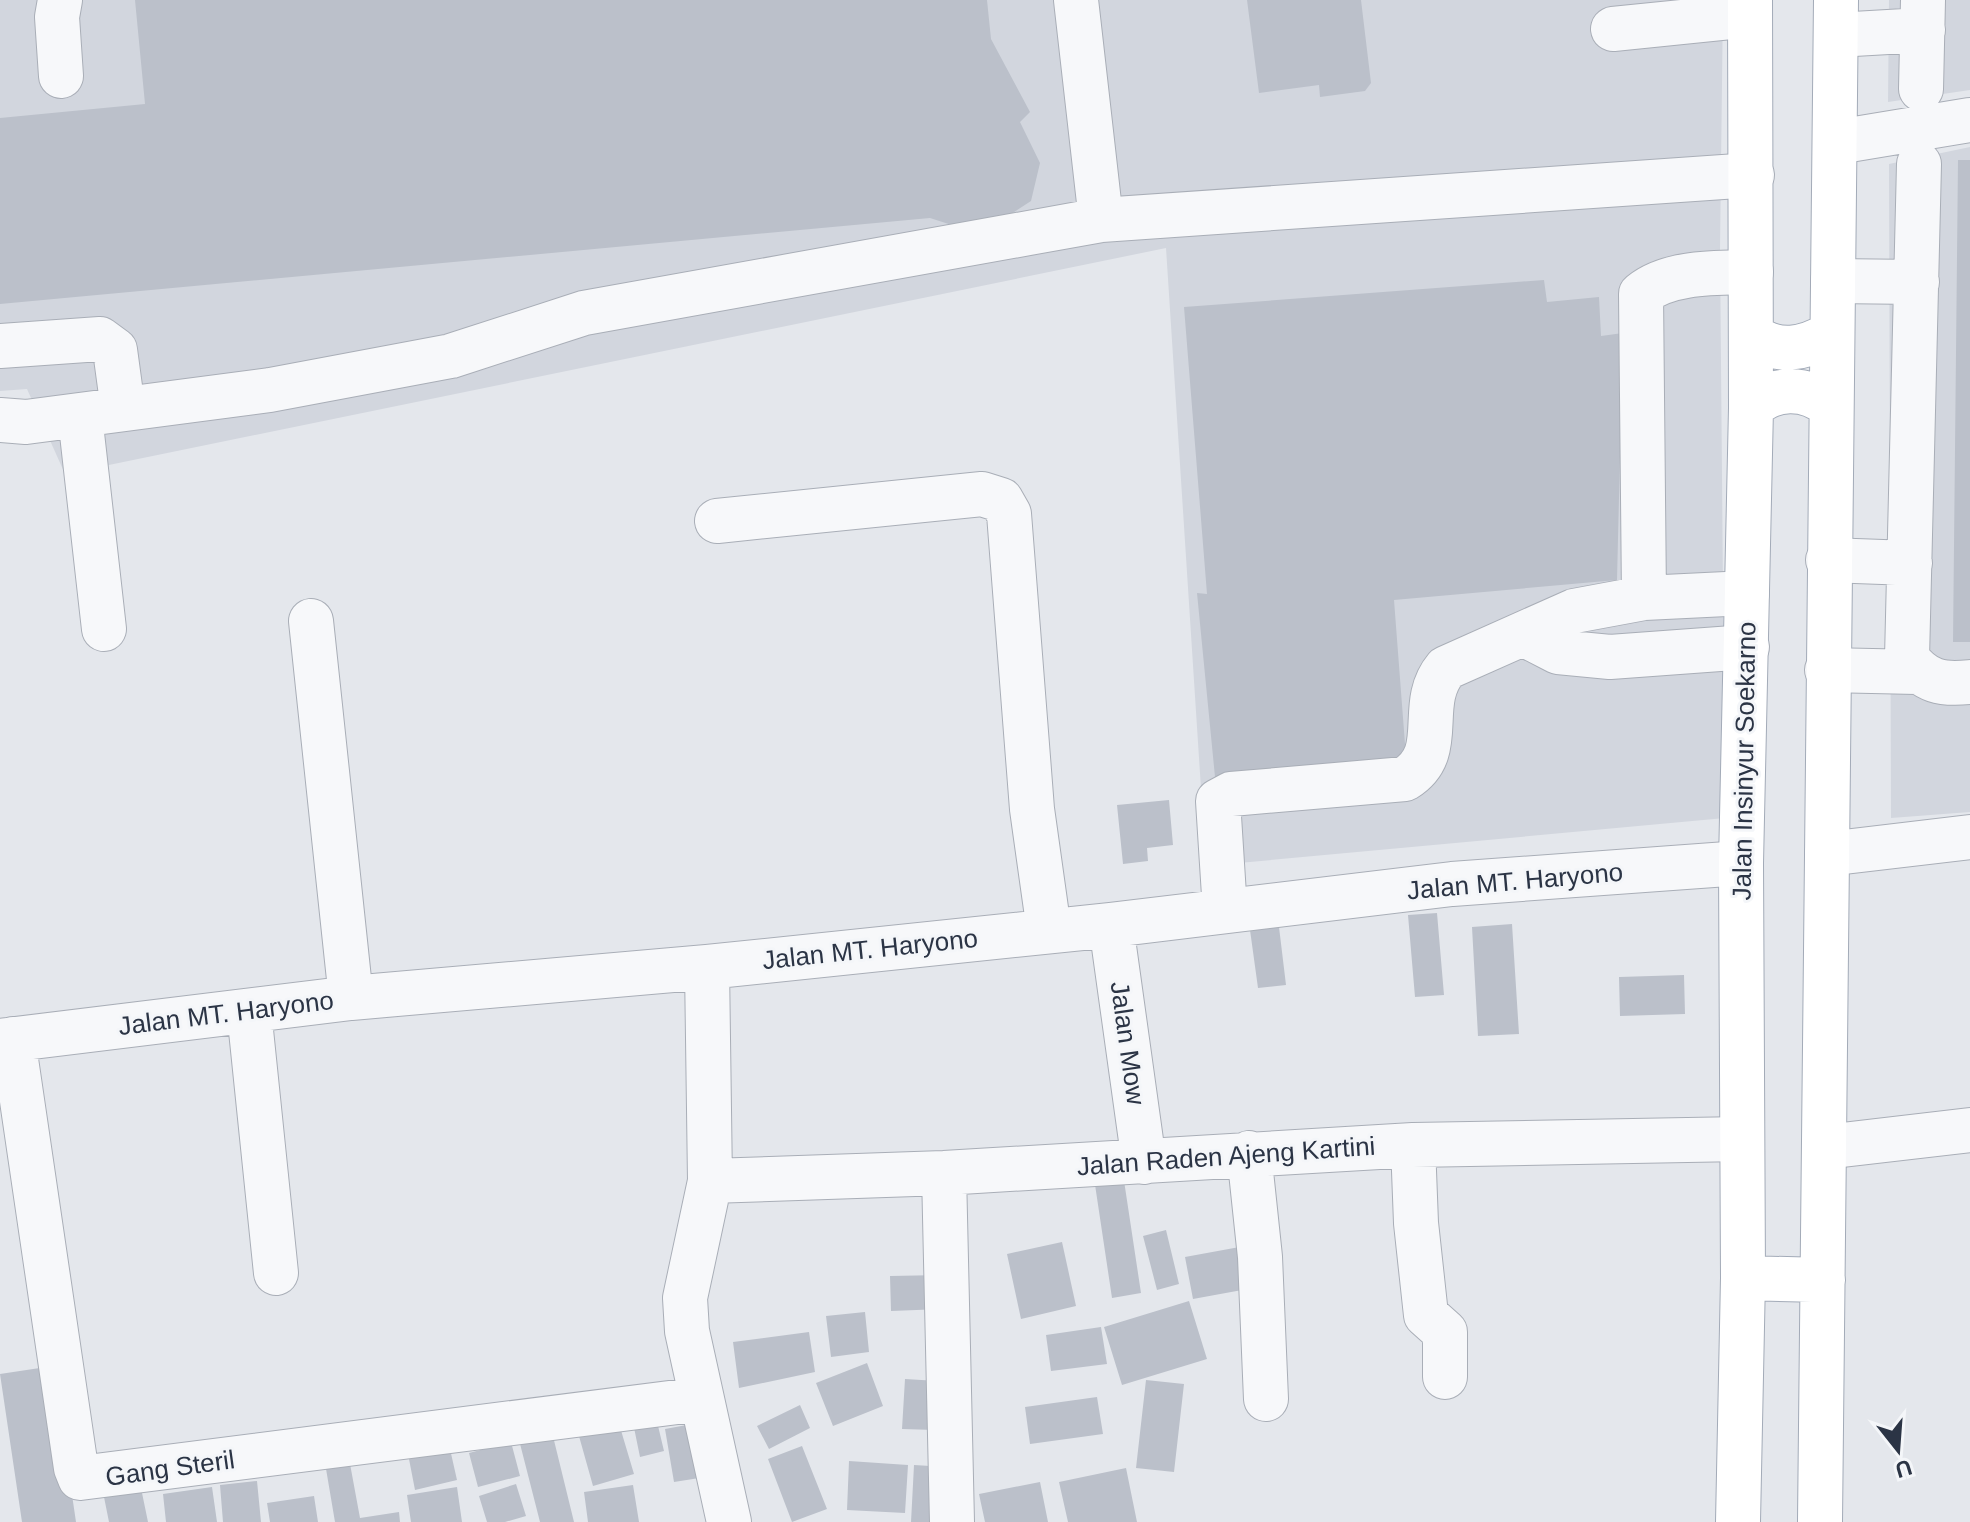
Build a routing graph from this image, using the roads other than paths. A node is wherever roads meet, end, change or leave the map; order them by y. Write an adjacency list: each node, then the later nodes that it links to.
1 (60, 0): 7 (street)
2 (1076, 0): 13 (street)
3 (1923, 15): 4 (street); 8 (street)
4 (1836, 18): 10 (main road)
5 (1750, 20): 6 (street); 12 (main road, Jalan Insinyur Soekarno)
6 (1614, 41)
7 (61, 76)
8 (1921, 89)
9 (1970, 120): 10 (street)
10 (1837, 142): 15 (main road)
11 (1919, 164): 16 (street)
12 (1752, 175): 13 (street); 14 (main road, Jalan Insinyur Soekarno)
13 (1101, 220): 22 (street)
14 (1751, 272): 18 (main road, Jalan Insinyur Soekarno); 29 (street)
15 (1833, 281): 16 (street); 17 (main road)
16 (1917, 282): 27 (street)
17 (1831, 334): 18 (main road); 20 (main road)
18 (1751, 335): 21 (main road, Jalan Insinyur Soekarno)
19 (0, 346): 22 (street)
20 (1830, 406): 21 (main road); 26 (main road)
21 (1751, 408): 28 (main road, Jalan Insinyur Soekarno)
22 (123, 409): 23 (street)
23 (80, 416): 24 (street); 31 (street)
24 (0, 420)
25 (717, 521): 42 (street)
26 (1828, 560): 27 (street); 34 (main road)
27 (1910, 563): 35 (street)
28 (1747, 593): 29 (street); 33 (main road, Jalan Insinyur Soekarno)
29 (1644, 598): 32 (street)
30 (311, 621): 44 (street)
31 (104, 629)
32 (1525, 635): 33 (street); 40 (street)
33 (1747, 647): 39 (main road, Jalan Insinyur Soekarno)
34 (1827, 670): 35 (street); 38 (main road)
35 (1917, 672): 36 (street)
36 (1970, 682)
37 (1970, 837): 38 (street)
38 (1827, 854): 50 (main road)
39 (1741, 863): 40 (street, Jalan MT. Haryono); 48 (main road, Jalan Insinyur Soekarno)
40 (1225, 911): 41 (street, Jalan MT. Haryono)
41 (1111, 925): 42 (street, Jalan MT. Haryono); 52 (street, Jalan Mow)
42 (1049, 930): 43 (street, Jalan MT. Haryono)
43 (707, 967): 44 (street, Jalan MT. Haryono); 54 (street)
44 (351, 998): 45 (street, Jalan MT. Haryono)
45 (249, 1011): 46 (street, Jalan MT. Haryono); 55 (street)
46 (7, 1040): 59 (street, Gang Steril)
47 (1970, 1130): 50 (street)
48 (1742, 1139): 49 (street, Jalan Raden Ajeng Kartini); 56 (main road, Jalan Insinyur Soekarno)
49 (1413, 1145): 51 (street, Jalan Raden Ajeng Kartini); 58 (street)
50 (1825, 1147): 57 (main road)
51 (1249, 1153): 52 (street, Jalan Raden Ajeng Kartini); 60 (street)
52 (1144, 1162): 53 (street, Jalan Raden Ajeng Kartini)
53 (944, 1173): 54 (street, Jalan Raden Ajeng Kartini); 62 (street)
54 (710, 1181): 59 (street)
55 (276, 1273)
56 (1743, 1278): 57 (main road); 63 (main road, Jalan Insinyur Soekarno)
57 (1823, 1280): 64 (main road)
58 (1445, 1377)
59 (701, 1399): 61 (street)
60 (1266, 1399)
61 (729, 1522)
62 (952, 1522)
63 (1738, 1522)
64 (1820, 1522)

